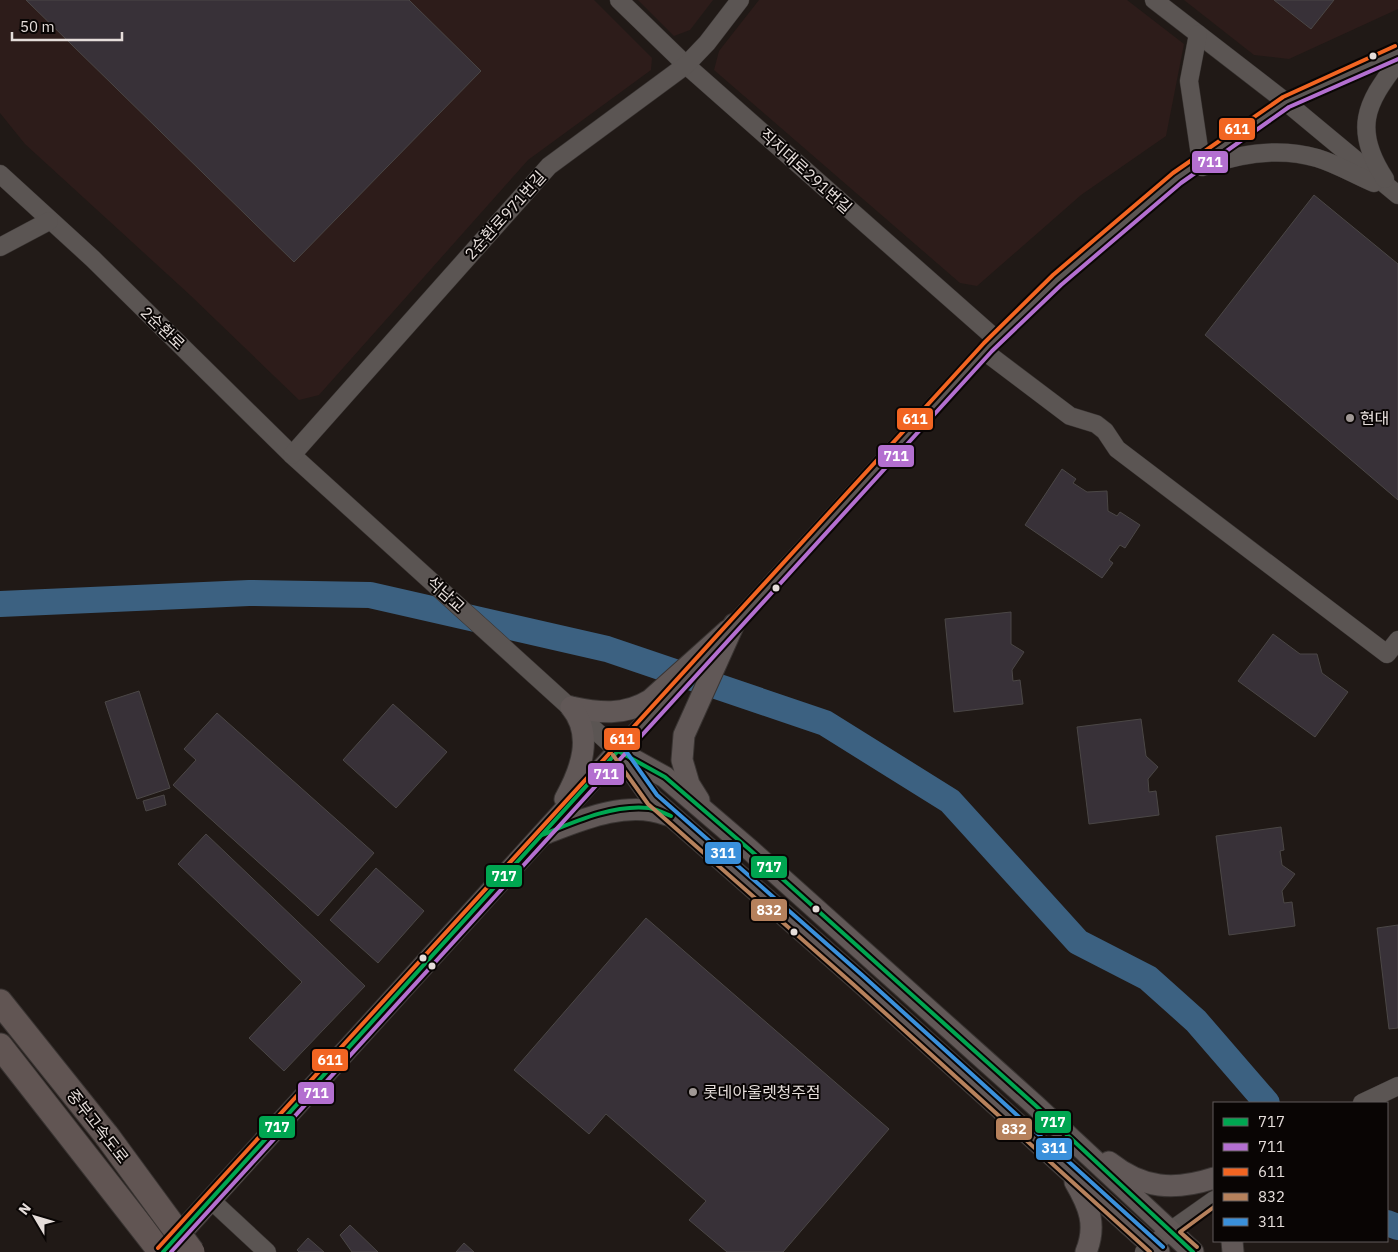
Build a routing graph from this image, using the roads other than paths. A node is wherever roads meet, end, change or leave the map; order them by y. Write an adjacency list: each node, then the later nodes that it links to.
1 (619, 0): 7 (street, 직지대로291번길)
2 (740, 0): 7 (street, 2순환로971번길)
3 (1154, 0): 4 (street)
4 (1198, 34): 8 (street); 9 (street)
5 (1398, 52): 8 (street)
6 (1398, 62): 12 (street)
7 (686, 65): 15 (street, 직지대로291번길); 16 (street, 2순환로971번길)
8 (1286, 102): 9 (street); 12 (street)
9 (1201, 162): 11 (street)
10 (0, 174): 13 (street, 2순환로)
11 (1177, 178): 12 (street); 15 (street)
12 (1396, 193)
13 (49, 221): 14 (street); 16 (street, 2순환로)
14 (0, 247)
15 (990, 345): 18 (street); 19 (street, 직지대로291번길)
16 (292, 455): 17 (street, 2순환로)
17 (324, 483): 20 (street, 석남교)
18 (726, 632): 21 (main road); 23 (main road)
19 (1398, 640)
20 (569, 706): 21 (main road); 22 (street); 25 (main road)
21 (651, 707): 22 (street)
22 (618, 751): 23 (main road); 24 (main road); 25 (main road)
23 (708, 813): 30 (main road)
24 (671, 816): 25 (main road); 31 (main road)
25 (542, 835): 33 (main road)
26 (0, 1002): 38 (highway, 중부고속도로, bridge)
27 (0, 1046): 37 (highway, 중부고속도로)
28 (1398, 1086): 29 (street)
29 (1364, 1102)
30 (1035, 1105): 32 (main road); 35 (main road)
31 (1066, 1167): 36 (main road); 40 (main road)
32 (1213, 1178)
33 (211, 1200): 37 (main road); 39 (street)
34 (1213, 1201): 35 (street)
35 (1170, 1231): 36 (street); 41 (main road)
36 (1152, 1250)
37 (162, 1252)
38 (192, 1252)
39 (266, 1252)
40 (1086, 1252)
41 (1193, 1252)

